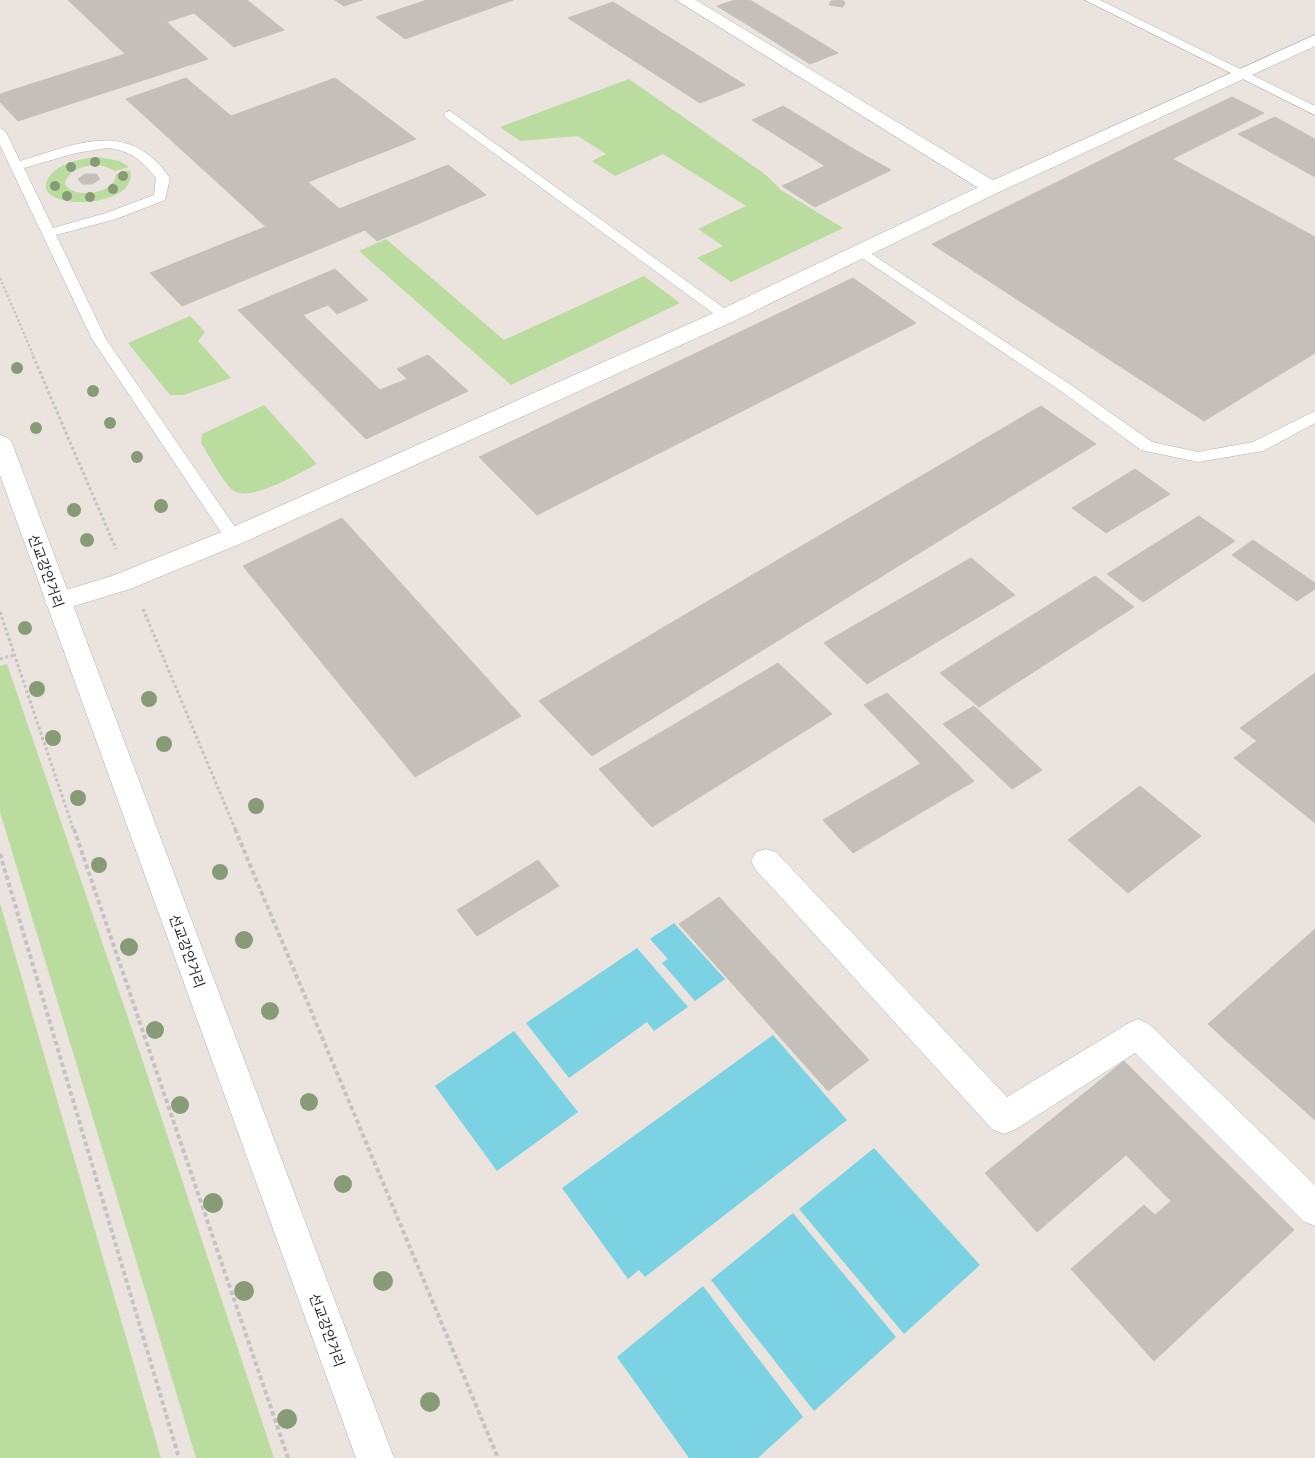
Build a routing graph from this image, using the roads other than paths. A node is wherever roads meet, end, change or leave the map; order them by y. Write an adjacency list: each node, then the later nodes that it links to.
1 (684, 0): 9 (street)
2 (1091, 0): 4 (lane)
3 (1315, 40): 4 (street)
4 (1238, 74): 5 (lane); 9 (street)
5 (1315, 111)
6 (450, 115): 12 (lane)
7 (0, 132): 8 (lane)
8 (17, 166): 10 (lane); 10 (lane)
9 (992, 188): 11 (street)
10 (49, 233): 15 (lane)
11 (861, 251): 12 (street); 13 (lane)
12 (726, 316): 15 (street)
13 (1315, 416)
14 (0, 443): 16 (street, 선교강안거리)
15 (233, 537): 16 (street)
16 (58, 602): 19 (street, 선교강안거리)
17 (766, 861): 18 (street)
18 (1315, 1209)
19 (375, 1458)

